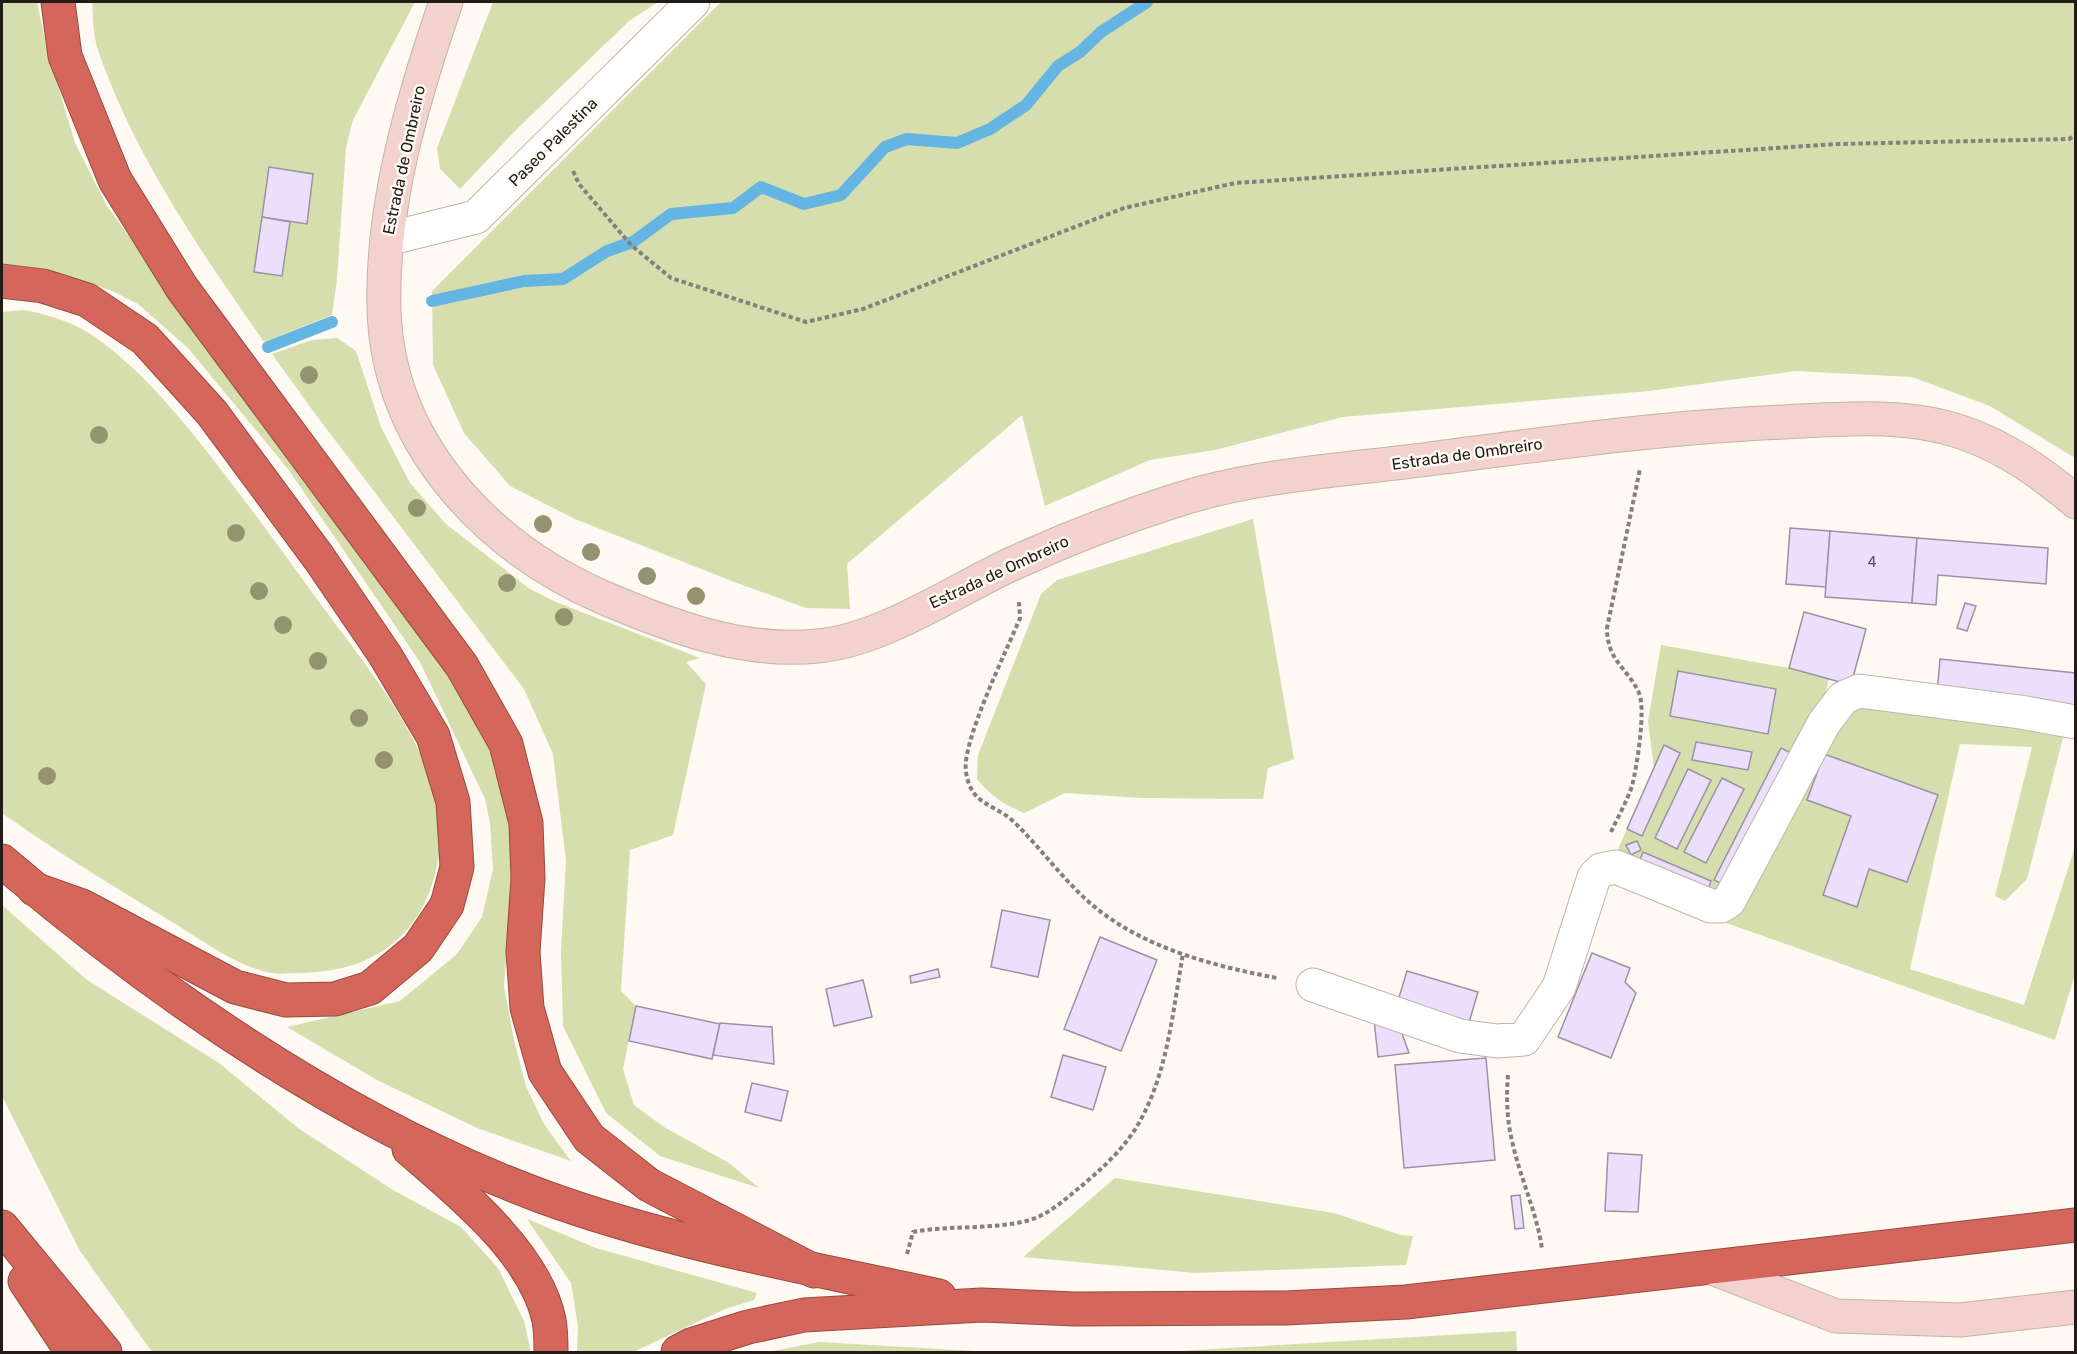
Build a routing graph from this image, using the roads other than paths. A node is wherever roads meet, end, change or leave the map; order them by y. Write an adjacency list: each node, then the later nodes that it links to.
1 (58, 2): 16 (highway)
2 (446, 2): 4 (street, Estrada de Ombreiro)
3 (693, 2): 4 (street, Paseo Palestina)
4 (387, 239): 6 (street, Estrada de Ombreiro)
5 (2, 281): 9 (highway)
6 (2076, 502)
7 (2076, 722): 10 (street)
8 (2, 861): 9 (highway)
9 (34, 889): 11 (highway)
10 (1312, 985)
11 (380, 1125): 16 (highway); 21 (highway)
12 (2076, 1225): 15 (highway)
13 (2, 1227): 20 (highway)
14 (2, 1240): 19 (highway)
15 (1712, 1268): 17 (highway); 18 (street)
16 (814, 1271): 17 (highway)
17 (982, 1305): 22 (highway)
18 (2076, 1307)
19 (72, 1353)
20 (105, 1353)
21 (551, 1353)
22 (678, 1353)

